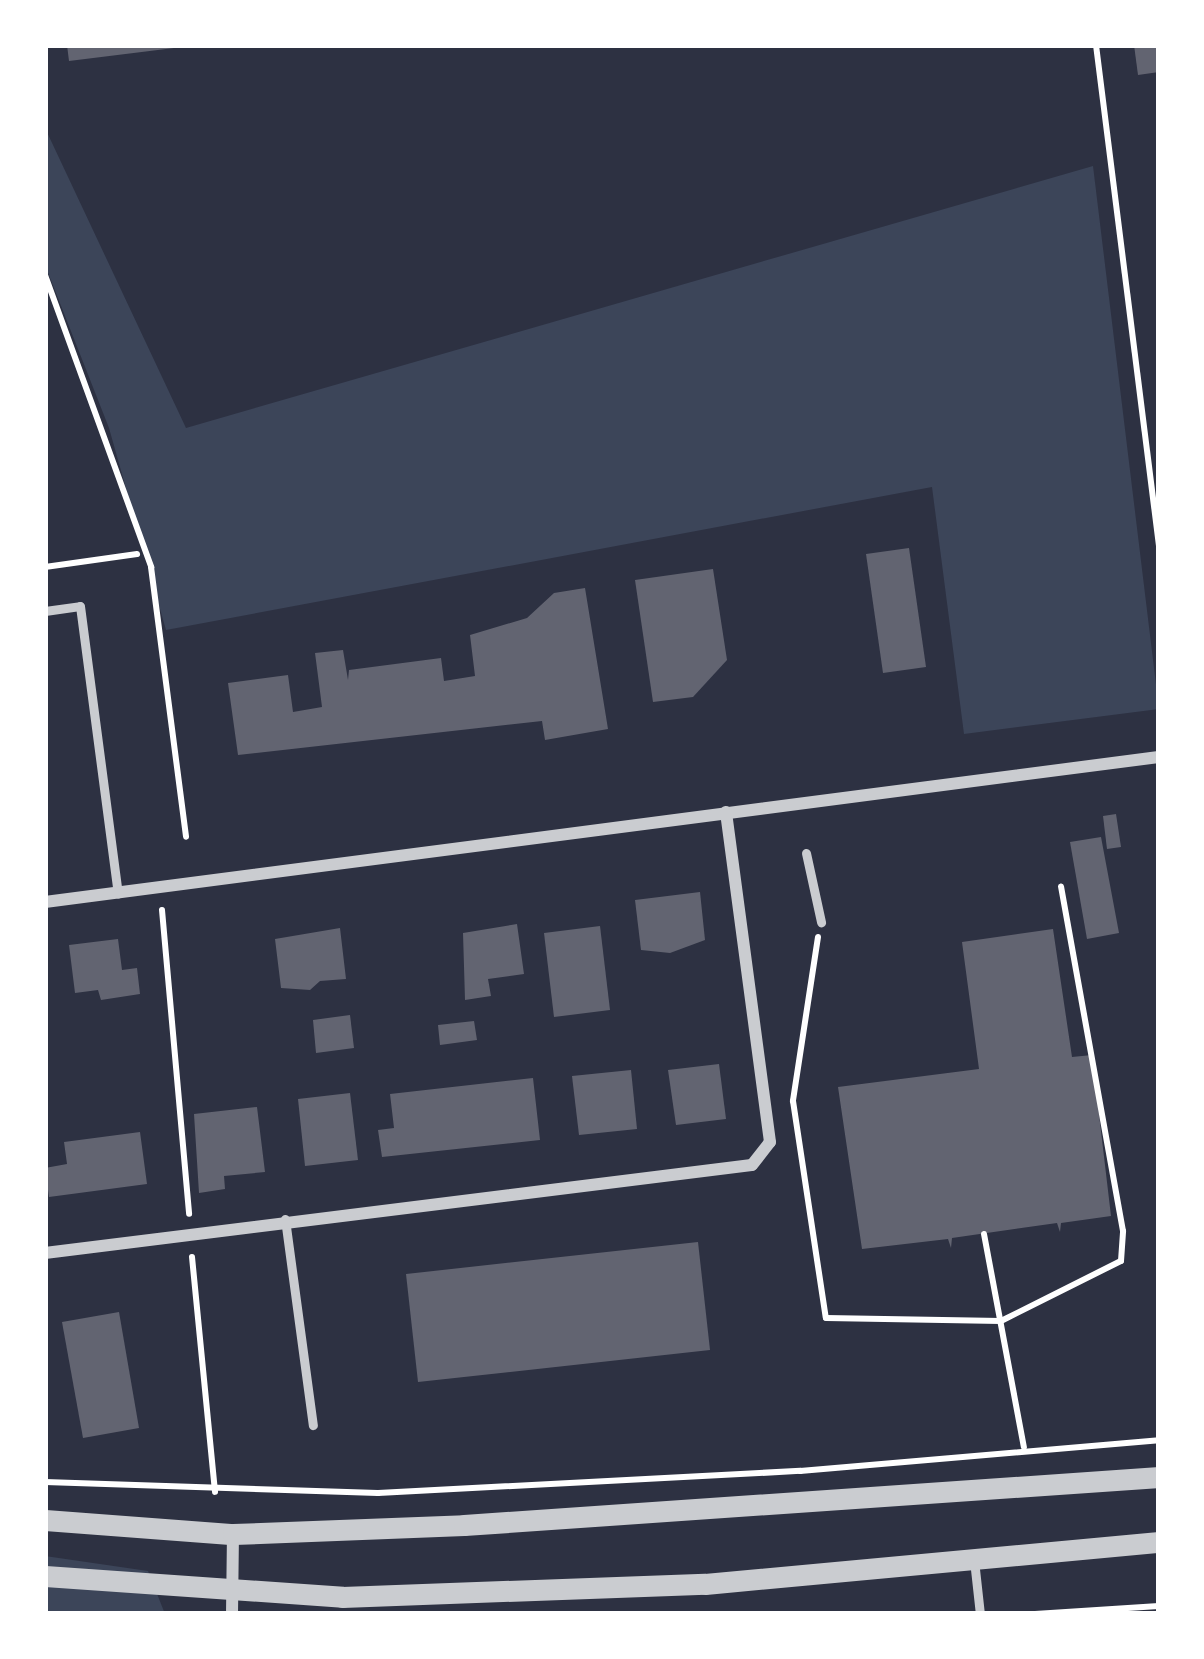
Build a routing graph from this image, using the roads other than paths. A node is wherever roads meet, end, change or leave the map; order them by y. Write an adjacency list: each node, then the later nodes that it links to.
1 (45, 611): 5 (lane)
2 (1159, 757): 3 (street)
3 (726, 812): 5 (street); 8 (street)
4 (806, 853): 7 (lane)
5 (118, 893): 6 (street)
6 (45, 902)
7 (821, 922)
8 (285, 1220): 9 (street); 10 (lane)
9 (45, 1253)
10 (313, 1425)
11 (1159, 1477): 13 (street)
12 (45, 1520): 13 (street)
13 (233, 1534): 17 (street)
14 (1159, 1542): 15 (street)
15 (974, 1559): 17 (street); 19 (lane)
16 (45, 1576): 17 (street)
17 (232, 1590): 18 (street)
18 (232, 1614)
19 (980, 1614)

